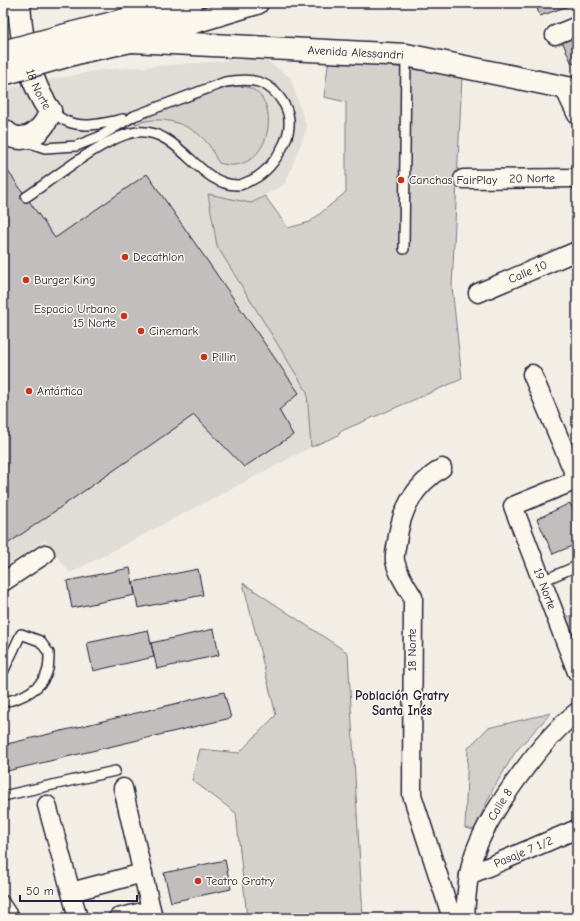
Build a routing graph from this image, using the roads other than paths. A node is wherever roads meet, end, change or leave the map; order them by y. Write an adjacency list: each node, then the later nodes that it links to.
1 (20, 3): 12 (street, 18 Norte)
2 (191, 3): 7 (street, Avenida Alessandri)
3 (256, 3): 6 (street, Avenida Alessandri)
4 (577, 26): 5 (street)
5 (555, 35)
6 (130, 41): 7 (street, Avenida Alessandri); 9 (street, Avenida Alessandri)
7 (79, 42): 8 (street, Avenida Alessandri, bridge); 10 (street, Avenida Alessandri, bridge)
8 (3, 52)
9 (406, 55): 11 (street, Avenida Alessandri); 19 (lane)
10 (3, 74)
11 (570, 89): 13 (street)
12 (50, 111): 14 (lane, 18 Norte); 15 (street)
13 (577, 115)
14 (134, 116): 15 (lane); 18 (lane)
15 (8, 134)
16 (577, 178): 17 (street, 20 Norte)
17 (462, 179)
18 (26, 197)
19 (404, 249)
20 (577, 252): 21 (street, Calle 10)
21 (478, 292)
22 (532, 374): 24 (street)
23 (442, 468): 46 (street, 18 Norte)
24 (577, 480): 27 (street, 19 Norte)
25 (45, 554): 28 (street)
26 (577, 566): 27 (lane)
27 (542, 581): 30 (street, 19 Norte)
28 (3, 582)
29 (3, 672): 31 (lane)
30 (577, 672)
31 (3, 702)
32 (577, 712): 39 (street, Calle 8)
33 (115, 771): 35 (lane)
34 (123, 788): 38 (street)
35 (3, 796)
36 (47, 805): 40 (street)
37 (577, 829): 39 (street, Pasaje 7 1/2)
38 (142, 873): 40 (street); 42 (street)
39 (469, 875): 47 (street, Calle 8)
40 (71, 892): 44 (street)
41 (3, 900): 43 (lane)
42 (152, 914): 45 (street)
43 (15, 918)
44 (78, 918)
45 (118, 918)
46 (452, 918)
47 (465, 918)

